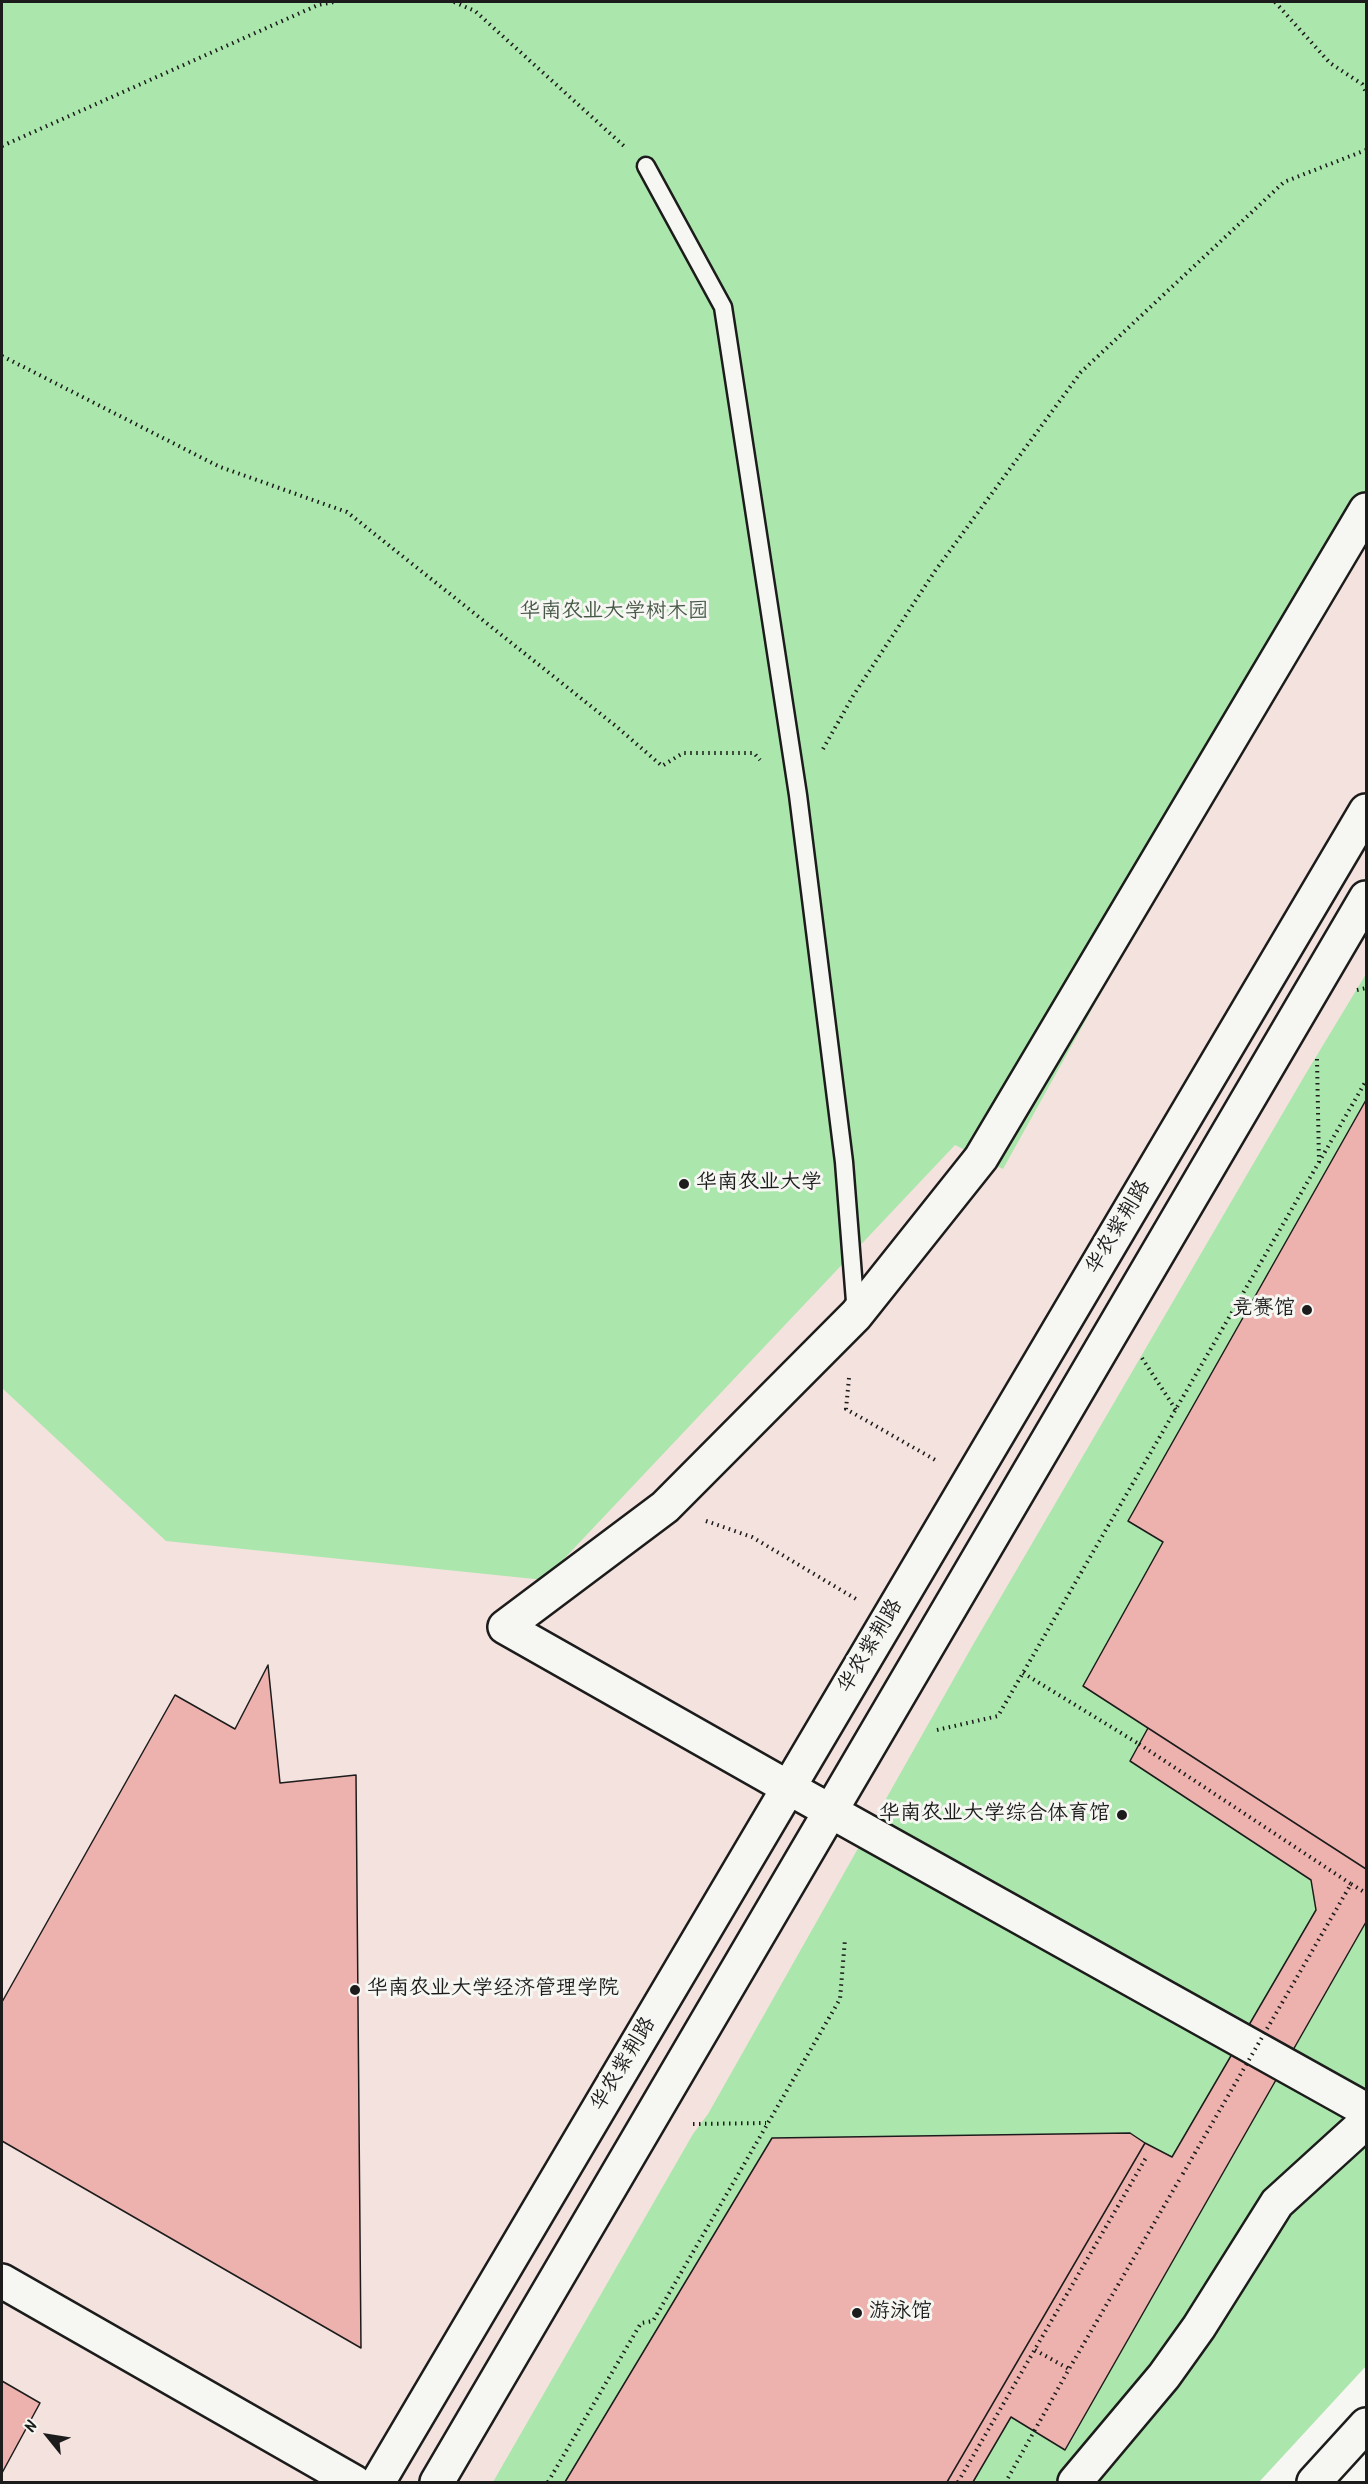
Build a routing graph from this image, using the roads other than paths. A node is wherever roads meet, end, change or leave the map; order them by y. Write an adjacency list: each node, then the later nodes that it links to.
1 (645, 166): 5 (lane)
2 (1366, 510): 5 (street)
3 (1366, 811): 6 (street, 华农紫荆路)
4 (1366, 898): 7 (street)
5 (856, 1315): 6 (street)
6 (789, 1788): 7 (street); 13 (street, 华农紫荆路)
7 (831, 1811): 8 (street); 14 (street)
8 (1366, 2110)
9 (1366, 2122): 15 (street)
10 (2, 2281): 12 (street)
11 (1366, 2425): 16 (street)
12 (354, 2482)
13 (378, 2482)
14 (436, 2482)
15 (1075, 2482)
16 (1314, 2482)

